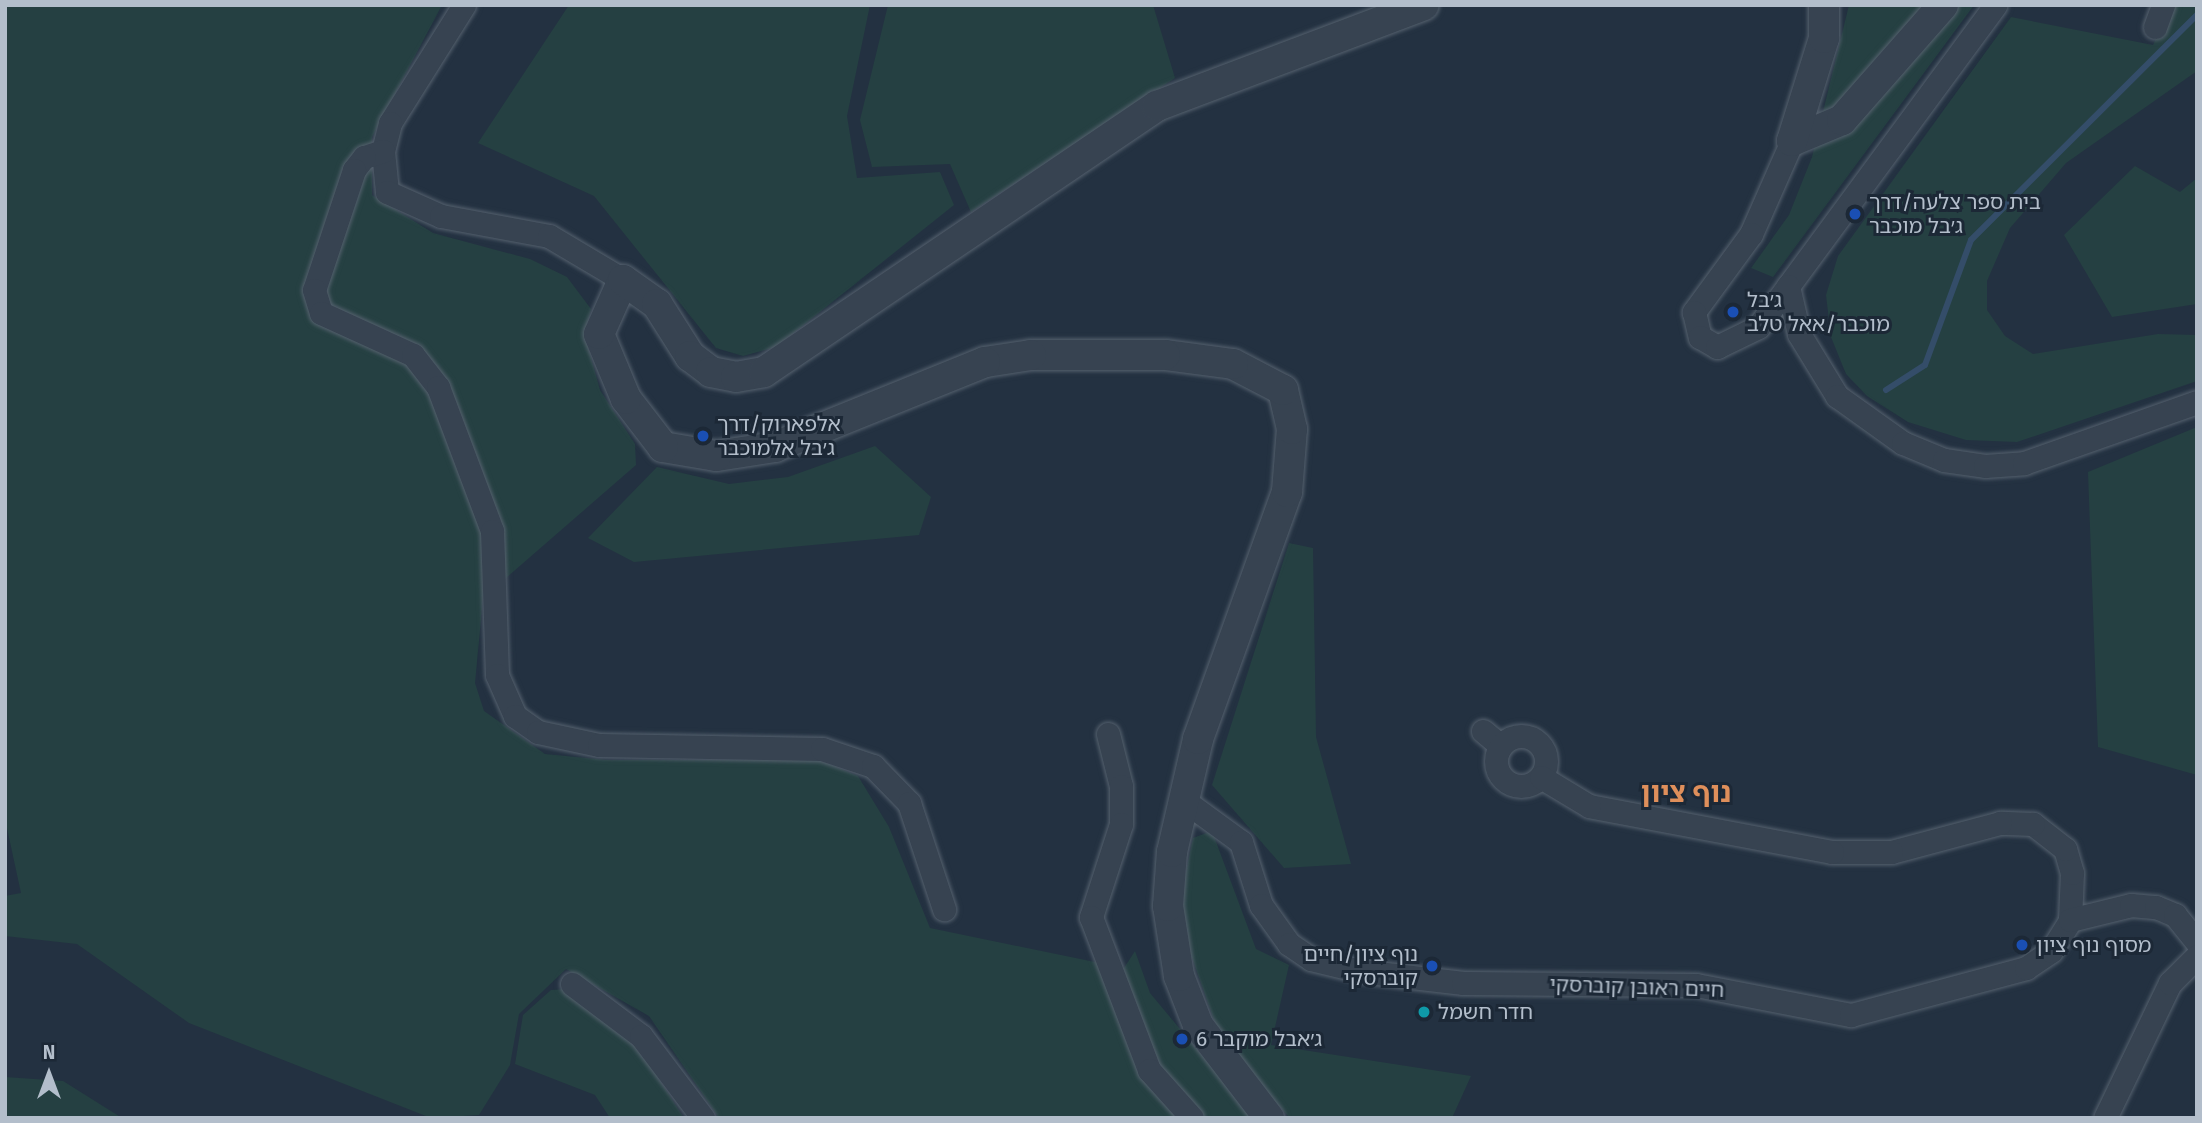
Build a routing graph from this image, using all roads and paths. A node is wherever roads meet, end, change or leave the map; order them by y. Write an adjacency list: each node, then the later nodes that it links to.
1 (464, 5): 9 (street)
2 (1424, 5): 10 (street)
3 (1825, 5): 8 (street)
4 (1943, 5): 8 (street)
5 (1996, 5): 11 (street)
6 (2163, 5): 7 (street)
7 (2155, 27)
8 (1792, 141): 11 (street)
9 (383, 151): 10 (street); 16 (street)
10 (624, 281): 15 (street)
11 (1788, 286): 12 (street)
12 (2197, 402)
13 (1108, 734): 22 (street)
14 (1541, 777): 14 (street); 17 (street, חיים ראובן קוברסקי)
15 (1182, 799): 17 (street, חיים ראובן קוברסקי); 23 (street)
16 (944, 909)
17 (2070, 920): 18 (street)
18 (2197, 942)
19 (2197, 956): 24 (street)
20 (572, 984): 21 (street)
21 (703, 1118)
22 (1192, 1118)
23 (1269, 1118)
24 (2105, 1118)

